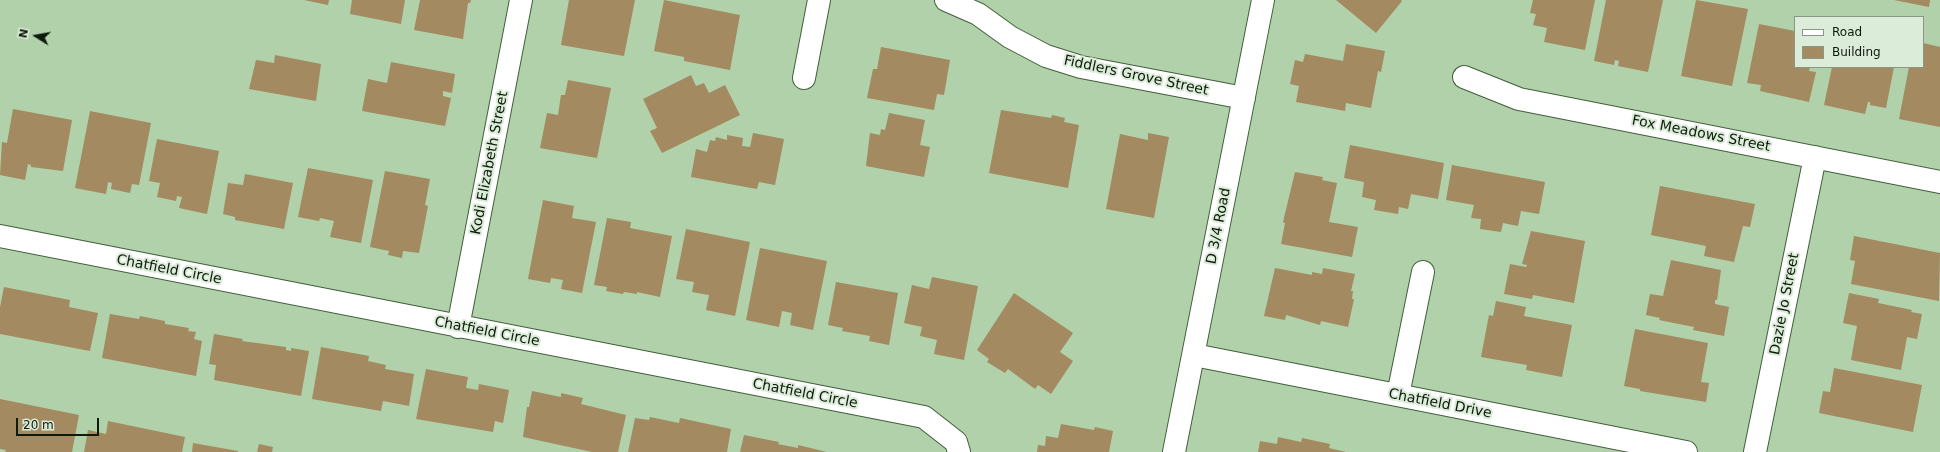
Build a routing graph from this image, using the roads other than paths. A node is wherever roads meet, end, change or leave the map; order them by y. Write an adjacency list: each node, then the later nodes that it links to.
1 (521, 0): 12 (street, Kodi Elizabeth Street)
2 (819, 0): 6 (street)
3 (946, 0): 7 (street, Fiddlers Grove Street)
4 (1263, 0): 7 (street, D 3/4 Road)
5 (1464, 77): 8 (street, Fox Meadows Street)
6 (804, 78)
7 (1244, 98): 13 (street, D 3/4 Road)
8 (1815, 157): 9 (street, Fox Meadows Street); 18 (street, Dazie Jo Street)
9 (1940, 182)
10 (0, 236): 12 (street, Chatfield Circle)
11 (1423, 272): 14 (street)
12 (458, 326): 15 (street, Chatfield Circle)
13 (1194, 355): 14 (street, Chatfield Drive); 16 (street, D 3/4 Road)
14 (1398, 395): 17 (street, Chatfield Drive)
15 (959, 452)
16 (1174, 452)
17 (1686, 452)
18 (1755, 452)

